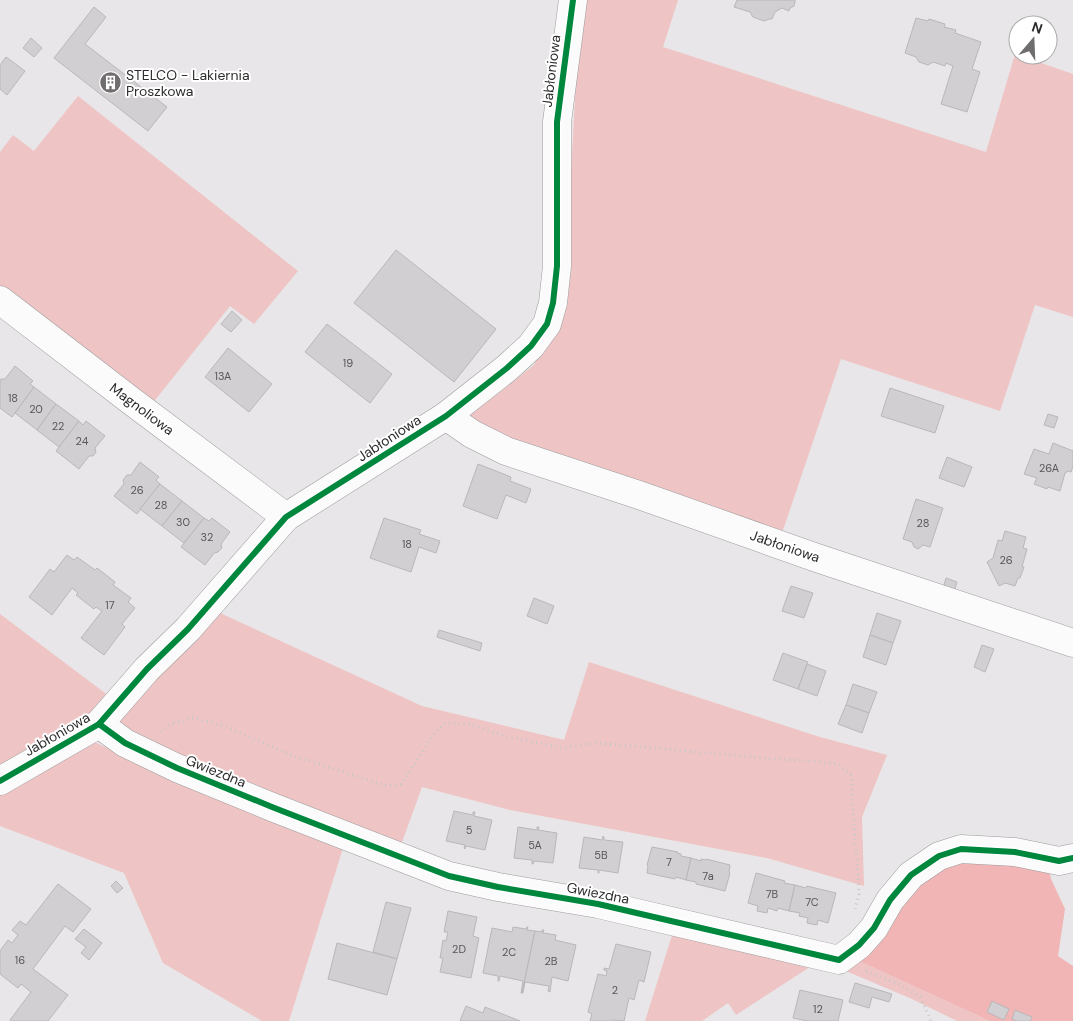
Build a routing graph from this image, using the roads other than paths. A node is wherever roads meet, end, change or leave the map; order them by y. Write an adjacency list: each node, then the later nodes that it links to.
1 (573, 0): 3 (street, Jabłoniowa)
2 (0, 300): 4 (street, Magnoliowa)
3 (446, 416): 4 (street, Jabłoniowa); 5 (street, Jabłoniowa)
4 (286, 517): 6 (street, Jabłoniowa)
5 (1073, 643)
6 (99, 724): 7 (street, Jabłoniowa); 8 (street, Gwiezdna)
7 (0, 781)
8 (1073, 858)

